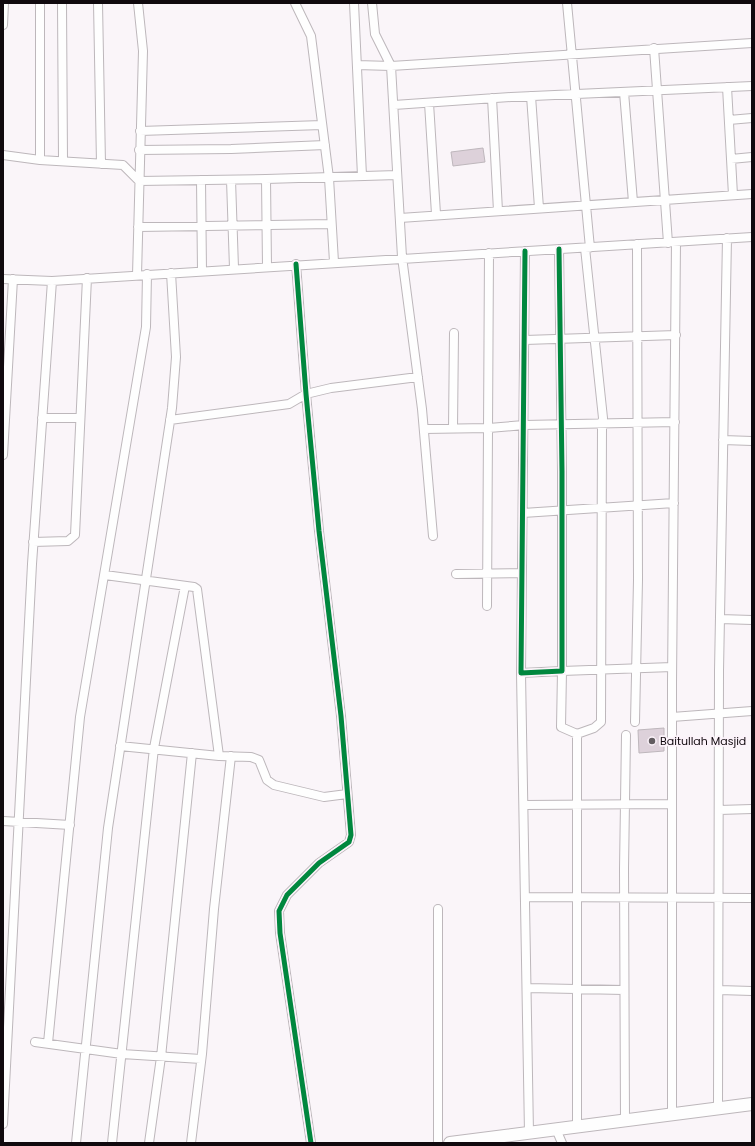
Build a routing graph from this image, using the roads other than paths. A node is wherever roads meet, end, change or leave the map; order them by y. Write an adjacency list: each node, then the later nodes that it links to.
1 (4, 3): 10 (street)
2 (40, 3): 34 (street)
3 (62, 3): 35 (street)
4 (98, 3): 36 (street)
5 (138, 3): 28 (street)
6 (295, 3): 27 (street)
7 (354, 3): 14 (street)
8 (372, 3): 15 (street)
9 (567, 3): 13 (street)
10 (3, 25)
11 (752, 43): 12 (street)
12 (654, 48): 13 (street); 18 (street)
13 (572, 54): 15 (street); 20 (street)
14 (357, 65): 15 (street); 38 (street)
15 (391, 66): 24 (street)
16 (752, 86): 17 (street)
17 (727, 87): 18 (street); 26 (street)
18 (657, 90): 19 (street); 46 (street)
19 (624, 92): 20 (street); 47 (street)
20 (575, 94): 21 (street); 48 (street)
21 (531, 96): 22 (street); 49 (street)
22 (492, 98): 23 (street); 50 (street)
23 (430, 103): 24 (street); 51 (street)
24 (394, 105): 37 (street)
25 (752, 118): 26 (street)
26 (729, 120): 33 (street)
27 (322, 125): 28 (street); 29 (street)
28 (140, 131): 30 (street)
29 (324, 145): 30 (street); 39 (street)
30 (139, 150): 43 (street)
31 (3, 155): 34 (street)
32 (752, 157): 33 (street)
33 (731, 159): 45 (street)
34 (40, 160): 35 (street)
35 (63, 161): 36 (street)
36 (101, 164): 43 (street)
37 (397, 175): 38 (street); 52 (street)
38 (362, 176): 39 (street)
39 (329, 178): 40 (street); 53 (street)
40 (266, 179): 42 (street); 54 (street)
41 (201, 180): 42 (street); 43 (street); 57 (street)
42 (231, 180): 55 (street)
43 (139, 181): 56 (street)
44 (752, 194): 45 (street)
45 (733, 195): 46 (street)
46 (665, 200): 47 (street); 60 (street)
47 (633, 202): 48 (street)
48 (586, 205): 49 (street); 62 (street)
49 (539, 208): 50 (street)
50 (498, 210): 51 (street)
51 (436, 214): 52 (street)
52 (400, 218): 66 (street)
53 (331, 224): 54 (street); 67 (street)
54 (266, 225): 55 (street); 69 (street)
55 (232, 226): 57 (street); 70 (street)
56 (138, 227): 57 (street); 74 (street)
57 (202, 227): 71 (street)
58 (752, 237): 59 (street)
59 (727, 238): 60 (street); 98 (street)
60 (672, 242): 61 (street); 81 (street)
61 (637, 244): 62 (street); 80 (street)
62 (587, 248): 63 (street); 82 (street)
63 (559, 249): 64 (street); 83 (street)
64 (525, 251): 65 (street); 84 (street)
65 (489, 253): 66 (street); 96 (street)
66 (402, 257): 67 (street); 85 (street)
67 (334, 262): 68 (street)
68 (296, 264): 69 (street); 86 (street)
69 (267, 266): 70 (street)
70 (234, 268): 71 (street)
71 (202, 271): 72 (street)
72 (171, 273): 73 (street); 89 (street)
73 (147, 274): 74 (street); 111 (street)
74 (137, 275): 75 (street)
75 (87, 278): 78 (street); 88 (street)
76 (3, 279): 77 (street)
77 (13, 279): 78 (street); 100 (street)
78 (52, 281): 87 (street)
79 (454, 333): 95 (street)
80 (638, 336): 81 (street); 82 (street); 91 (street)
81 (676, 336): 90 (street)
82 (595, 337): 83 (street); 94 (street)
83 (560, 339): 84 (street); 93 (street)
84 (525, 340): 92 (street)
85 (418, 376): 86 (street); 97 (street)
86 (306, 394): 89 (street); 133 (street)
87 (42, 418): 88 (street); 107 (street)
88 (80, 418): 107 (street)
89 (170, 420): 112 (street)
90 (675, 422): 91 (street); 101 (street)
91 (638, 423): 94 (street); 102 (street)
92 (524, 424): 93 (street); 96 (street); 105 (street)
93 (562, 424): 94 (street); 104 (street)
94 (602, 424): 103 (street)
95 (453, 428): 96 (street); 97 (street)
96 (489, 428): 108 (street)
97 (424, 429): 106 (street)
98 (723, 440): 99 (street); 115 (street)
99 (752, 441)
100 (3, 455)
101 (674, 503): 102 (street); 117 (street)
102 (638, 505): 103 (street); 118 (street)
103 (602, 508): 104 (street); 119 (street)
104 (562, 510): 105 (street); 120 (street)
105 (523, 513): 109 (street)
106 (433, 536)
107 (33, 542): 141 (street)
108 (488, 573): 109 (street); 110 (street); 114 (street)
109 (522, 573): 121 (street)
110 (456, 574)
111 (105, 575): 112 (street); 142 (street)
112 (144, 582): 113 (street); 128 (street)
113 (184, 586): 129 (street); 131 (street)
114 (487, 606)
115 (720, 619): 116 (street); 123 (street)
116 (752, 620)
117 (672, 667): 118 (street); 124 (street)
118 (636, 668): 119 (street); 125 (street)
119 (601, 670): 120 (street); 126 (street)
120 (562, 671): 121 (street); 126 (street)
121 (521, 673): 137 (street)
122 (752, 711): 123 (street)
123 (719, 714): 124 (street); 139 (street)
124 (672, 717): 136 (street)
125 (635, 722)
126 (577, 734): 134 (street)
127 (626, 735): 135 (street)
128 (120, 746): 129 (street); 157 (street)
129 (154, 748): 130 (street); 158 (street)
130 (192, 753): 131 (street); 159 (street)
131 (219, 756): 132 (street)
132 (231, 756): 133 (street); 160 (street)
133 (347, 794): 173 (street)
134 (577, 804): 135 (street); 137 (street); 144 (street)
135 (624, 804): 136 (street); 145 (street)
136 (672, 804): 146 (street)
137 (524, 805): 143 (street)
138 (752, 809): 139 (street)
139 (719, 810): 147 (street)
140 (3, 821): 141 (street)
141 (19, 822): 142 (street); 165 (street)
142 (70, 825): 156 (street)
143 (526, 897): 144 (street); 150 (street)
144 (577, 897): 145 (street); 151 (street)
145 (624, 898): 146 (street); 152 (street)
146 (672, 898): 147 (street); 163 (street)
147 (720, 898): 148 (street); 153 (street)
148 (752, 898)
149 (438, 909): 174 (street)
150 (528, 988): 151 (street); 168 (street)
151 (577, 989): 152 (street); 166 (street)
152 (624, 990): 164 (street)
153 (719, 990): 154 (street); 162 (street)
154 (752, 991)
155 (35, 1042): 156 (street)
156 (48, 1043): 157 (street)
157 (86, 1048): 158 (street); 169 (street)
158 (122, 1054): 159 (street); 170 (street)
159 (161, 1057): 160 (street); 171 (street)
160 (201, 1059): 172 (street)
161 (752, 1104): 162 (main road)
162 (718, 1108): 163 (main road)
163 (672, 1114): 164 (main road)
164 (625, 1120): 166 (main road)
165 (3, 1124)
166 (577, 1126): 167 (main road)
167 (556, 1129): 168 (main road); 176 (street)
168 (529, 1133): 175 (main road)
169 (76, 1143)
170 (112, 1143)
171 (149, 1143)
172 (191, 1143)
173 (311, 1143)
174 (438, 1143)
175 (450, 1143)
176 (562, 1143)

